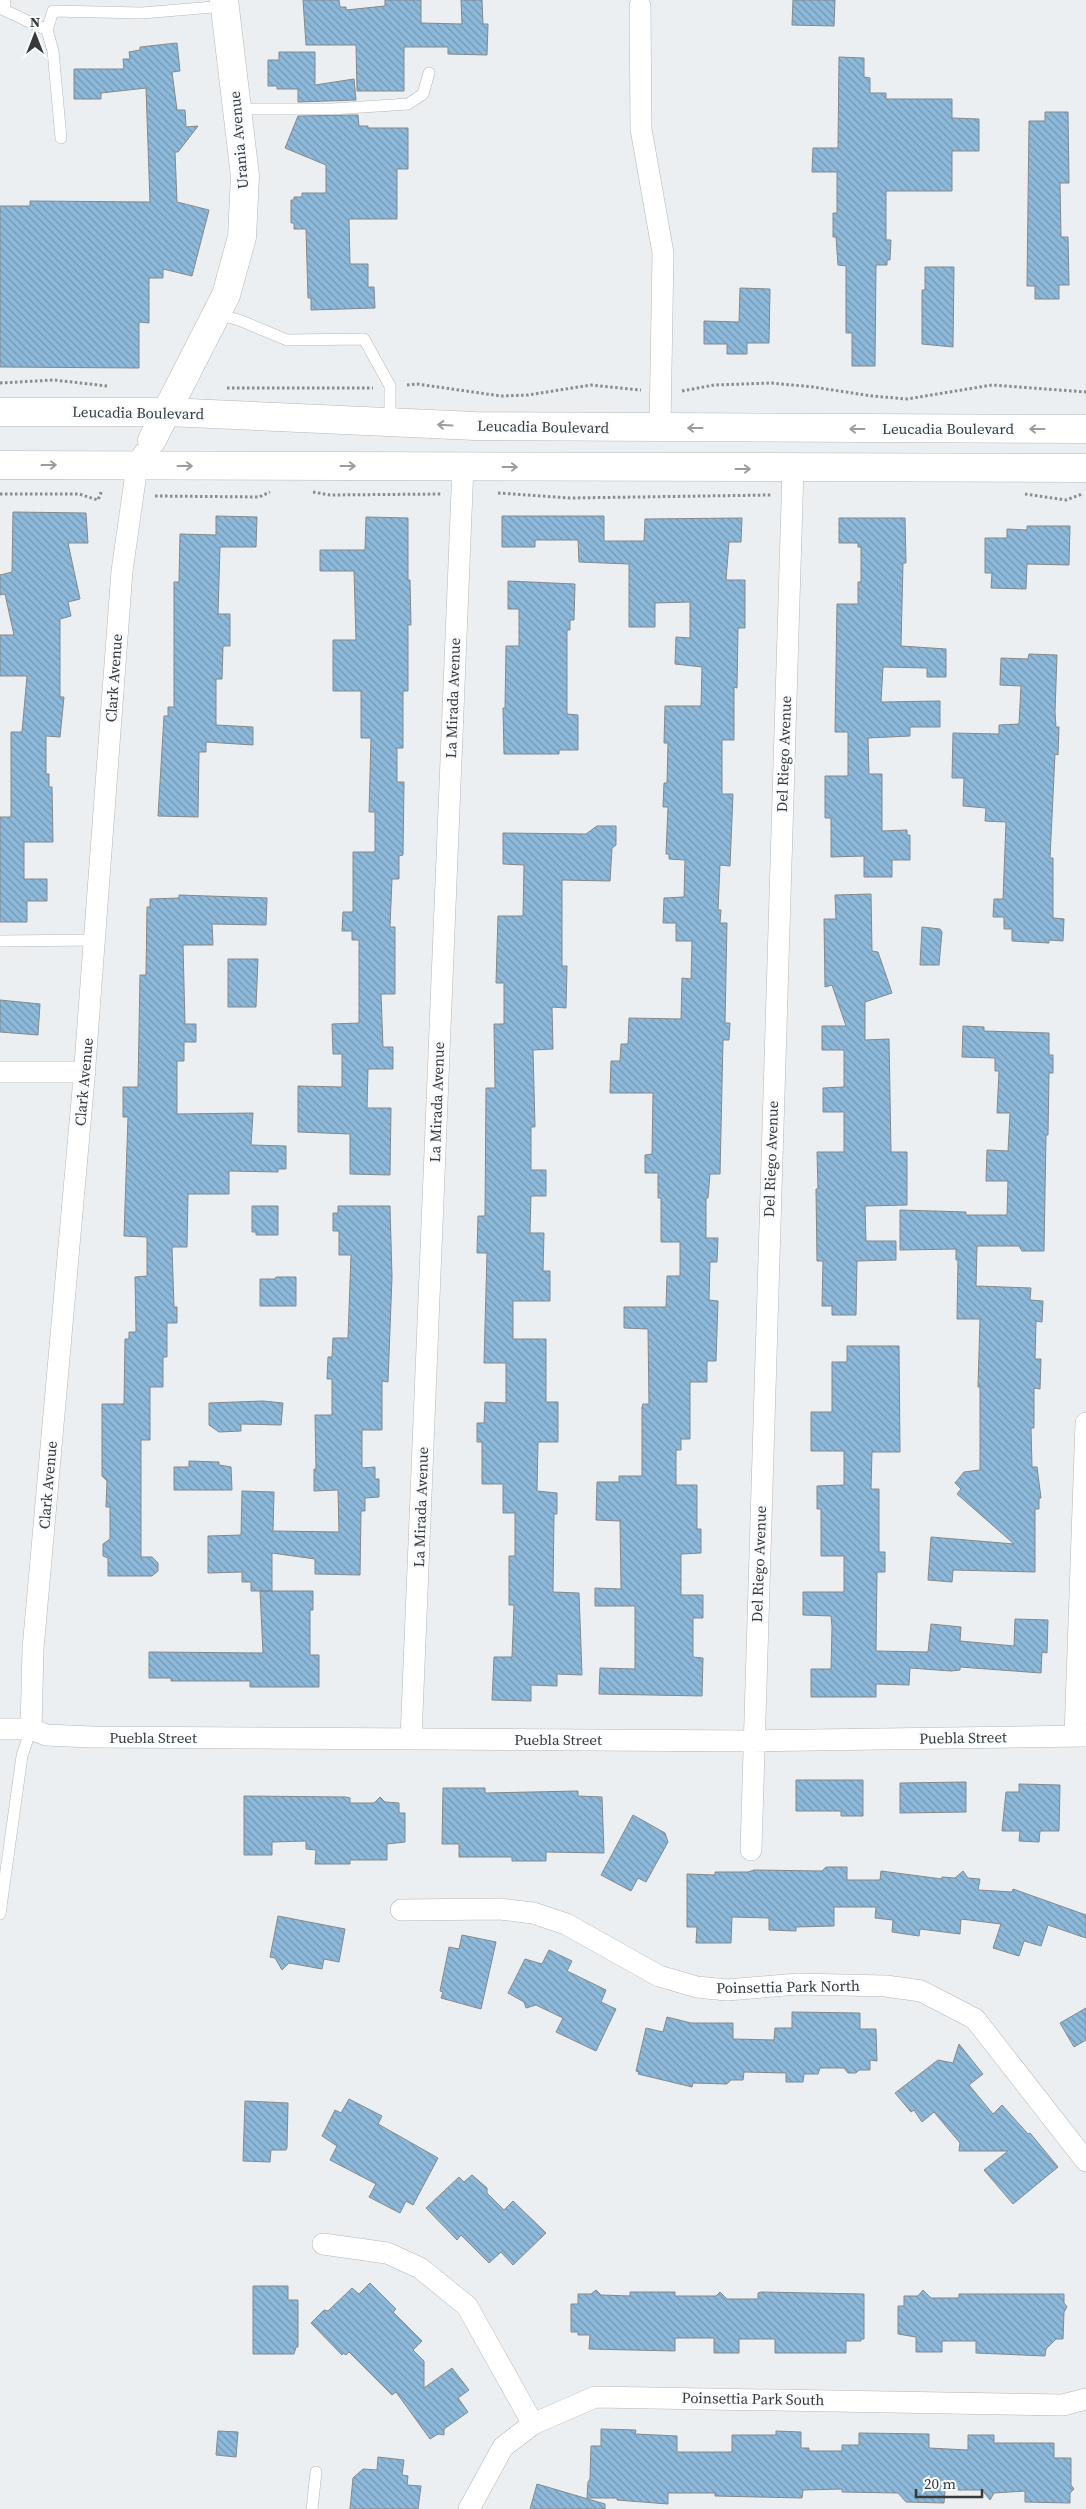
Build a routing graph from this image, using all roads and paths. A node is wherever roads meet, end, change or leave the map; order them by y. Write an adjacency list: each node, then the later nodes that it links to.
1 (5, 0): 4 (lane)
2 (225, 3): 4 (lane); 6 (main road, Urania Avenue)
3 (640, 6): 14 (street)
4 (47, 30): 7 (lane)
5 (429, 73): 6 (lane)
6 (237, 109): 8 (main road, Urania Avenue)
7 (61, 138)
8 (217, 314): 12 (main road, Urania Avenue); 13 (lane)
9 (0, 383): 10 (path)
10 (113, 387)
11 (0, 412): 12 (main road, Leucadia Boulevard)
12 (167, 412): 13 (main road, Leucadia Boulevard); 16 (main road, Urania Avenue)
13 (390, 422): 14 (main road, Leucadia Boulevard, one-way to 13)
14 (660, 428): 15 (main road, Leucadia Boulevard, one-way to 14)
15 (1086, 429)
16 (152, 440): 18 (street, Clark Avenue)
17 (0, 465): 18 (main road, one-way to 18)
18 (137, 466): 19 (main road, one-way to 19); 30 (street, Clark Avenue)
19 (463, 466): 21 (main road, one-way to 21); 24 (street, La Mirada Avenue)
20 (1086, 468): 21 (main road)
21 (793, 469): 38 (street, Del Riego Avenue)
22 (272, 491): 27 (path)
23 (311, 492): 24 (path)
24 (462, 493): 25 (path); 37 (street, La Mirada Avenue)
25 (499, 493)
26 (0, 494): 28 (path)
27 (152, 496)
28 (98, 500)
29 (0, 940): 30 (lane)
30 (94, 940): 32 (street, Clark Avenue)
31 (0, 1072): 32 (street)
32 (85, 1072): 35 (street, Clark Avenue)
33 (1086, 1423): 36 (street)
34 (0, 1729): 35 (street, Puebla Street)
35 (31, 1729): 37 (street, Puebla Street); 41 (lane)
36 (1081, 1736): 38 (street, Puebla Street)
37 (411, 1738): 38 (street, Puebla Street)
38 (753, 1742): 39 (street, Del Riego Avenue)
39 (751, 1850)
40 (401, 1910): 42 (street, Poinsettia Park North)
41 (0, 1914)
42 (1086, 2161)
43 (323, 2244): 45 (street)
44 (1086, 2399): 45 (street, Poinsettia Park South)
45 (533, 2424): 48 (street, Poinsettia Park South)
46 (316, 2472): 47 (lane)
47 (312, 2509)
48 (469, 2509)

